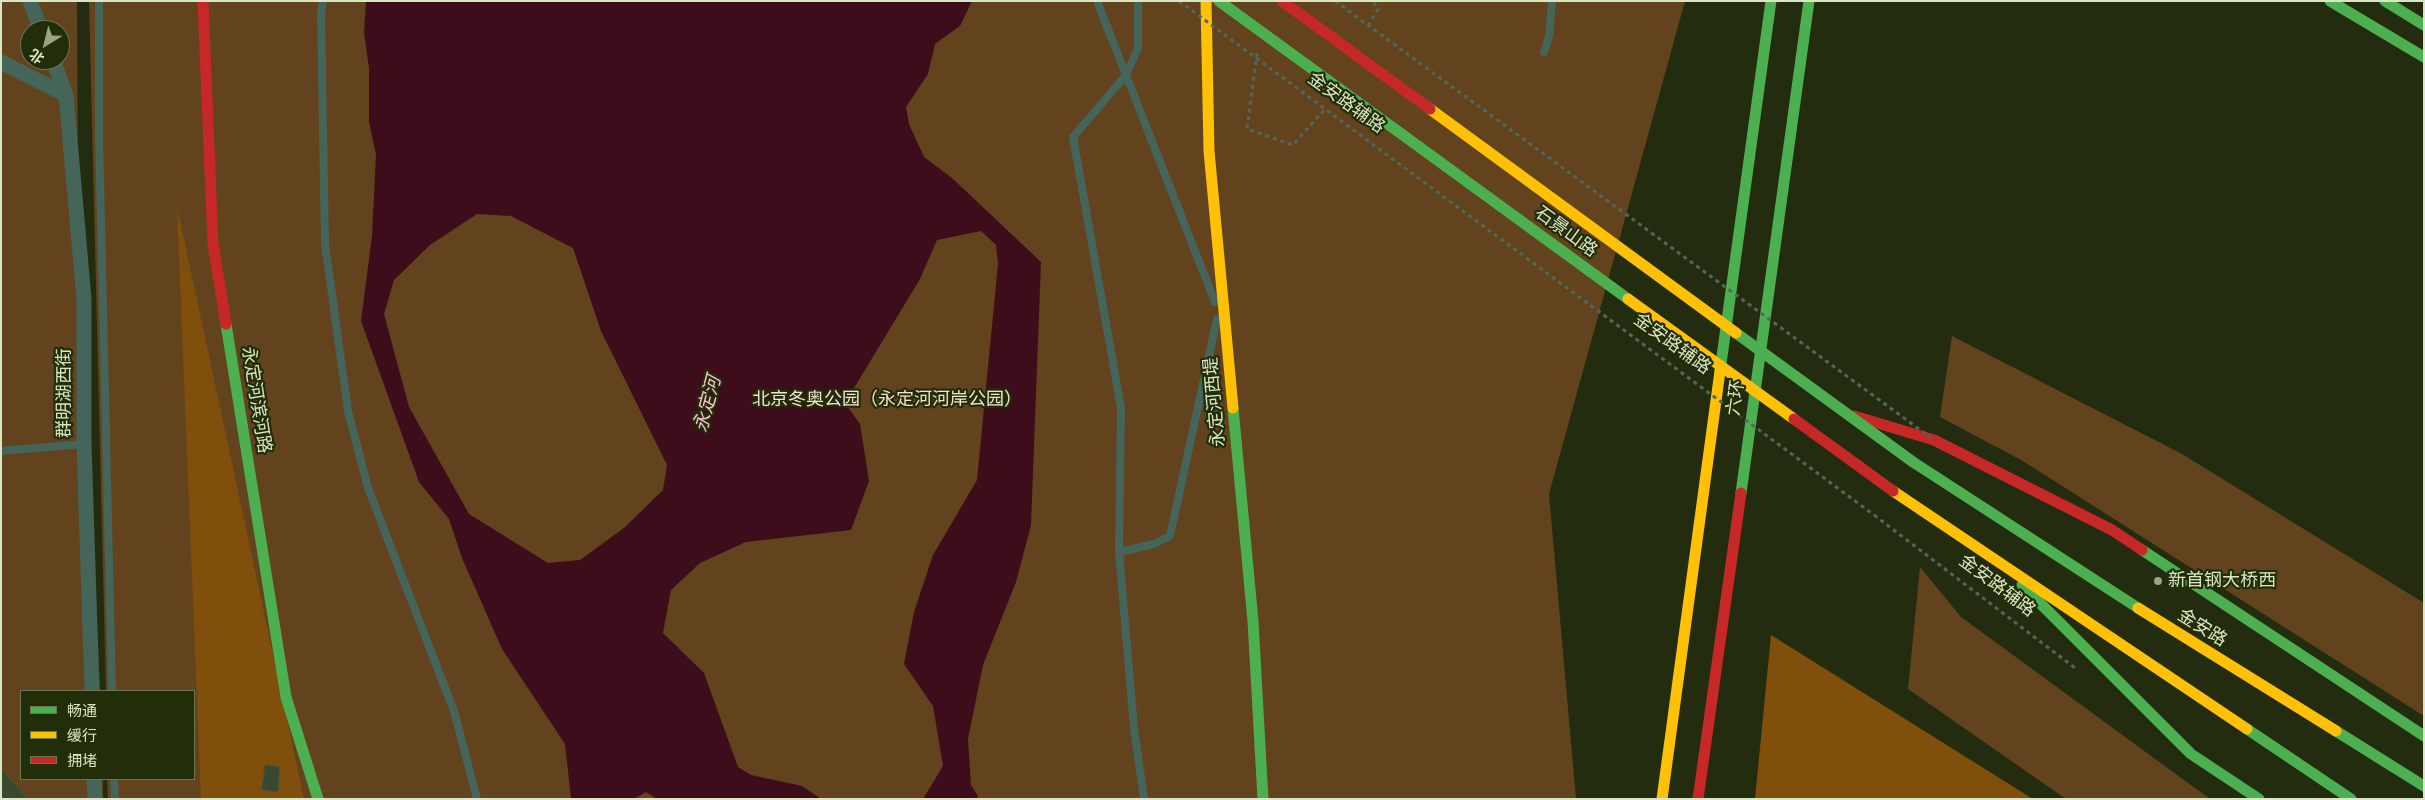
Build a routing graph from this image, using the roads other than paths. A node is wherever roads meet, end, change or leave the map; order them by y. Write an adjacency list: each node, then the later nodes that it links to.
1 (30, 1): 15 (street)
2 (99, 1): 31 (lane)
3 (203, 1): 38 (main road, 永定河滨河路)
4 (323, 1): 39 (lane)
5 (1097, 1): 21 (lane)
6 (1138, 1): 21 (lane)
7 (1206, 1): 23 (main road, 永定河西堤)
8 (1219, 1): 29 (main road, 石景山路, bridge)
9 (1282, 1): 24 (main road, 石景山路, bridge)
10 (1552, 1): 17 (lane)
11 (1771, 1): 42 (main road, 六环)
12 (1809, 1): 43 (main road, 六环)
13 (2330, 1): 18 (main road)
14 (2386, 1): 16 (main road)
15 (37, 20)
16 (2424, 25)
17 (1544, 52)
18 (2424, 57)
19 (1, 62): 22 (street)
20 (56, 70): 22 (street, 群明湖西街)
21 (1126, 75): 23 (lane); 28 (lane)
22 (66, 95): 25 (street, 群明湖西街)
23 (1221, 310): 28 (lane); 41 (main road, 永定河西堤)
24 (1849, 415): 27 (main road, 石景山路, bridge); 32 (main road)
25 (84, 444): 26 (lane); 30 (street, 群明湖西街)
26 (1, 451)
27 (1913, 462): 35 (main road, 金安路)
28 (1119, 552): 40 (lane)
29 (1998, 560): 44 (main road, 金安路辅路); 45 (main road)
30 (92, 690)
31 (112, 690)
32 (2424, 736)
33 (94, 780): 36 (street)
34 (114, 780): 37 (lane)
35 (2423, 781): 46 (main road)
36 (95, 799)
37 (114, 799)
38 (318, 799)
39 (477, 799)
40 (1144, 799)
41 (1263, 799)
42 (1662, 799)
43 (1698, 799)
44 (2259, 799)
45 (2351, 799)
46 (2417, 799)

